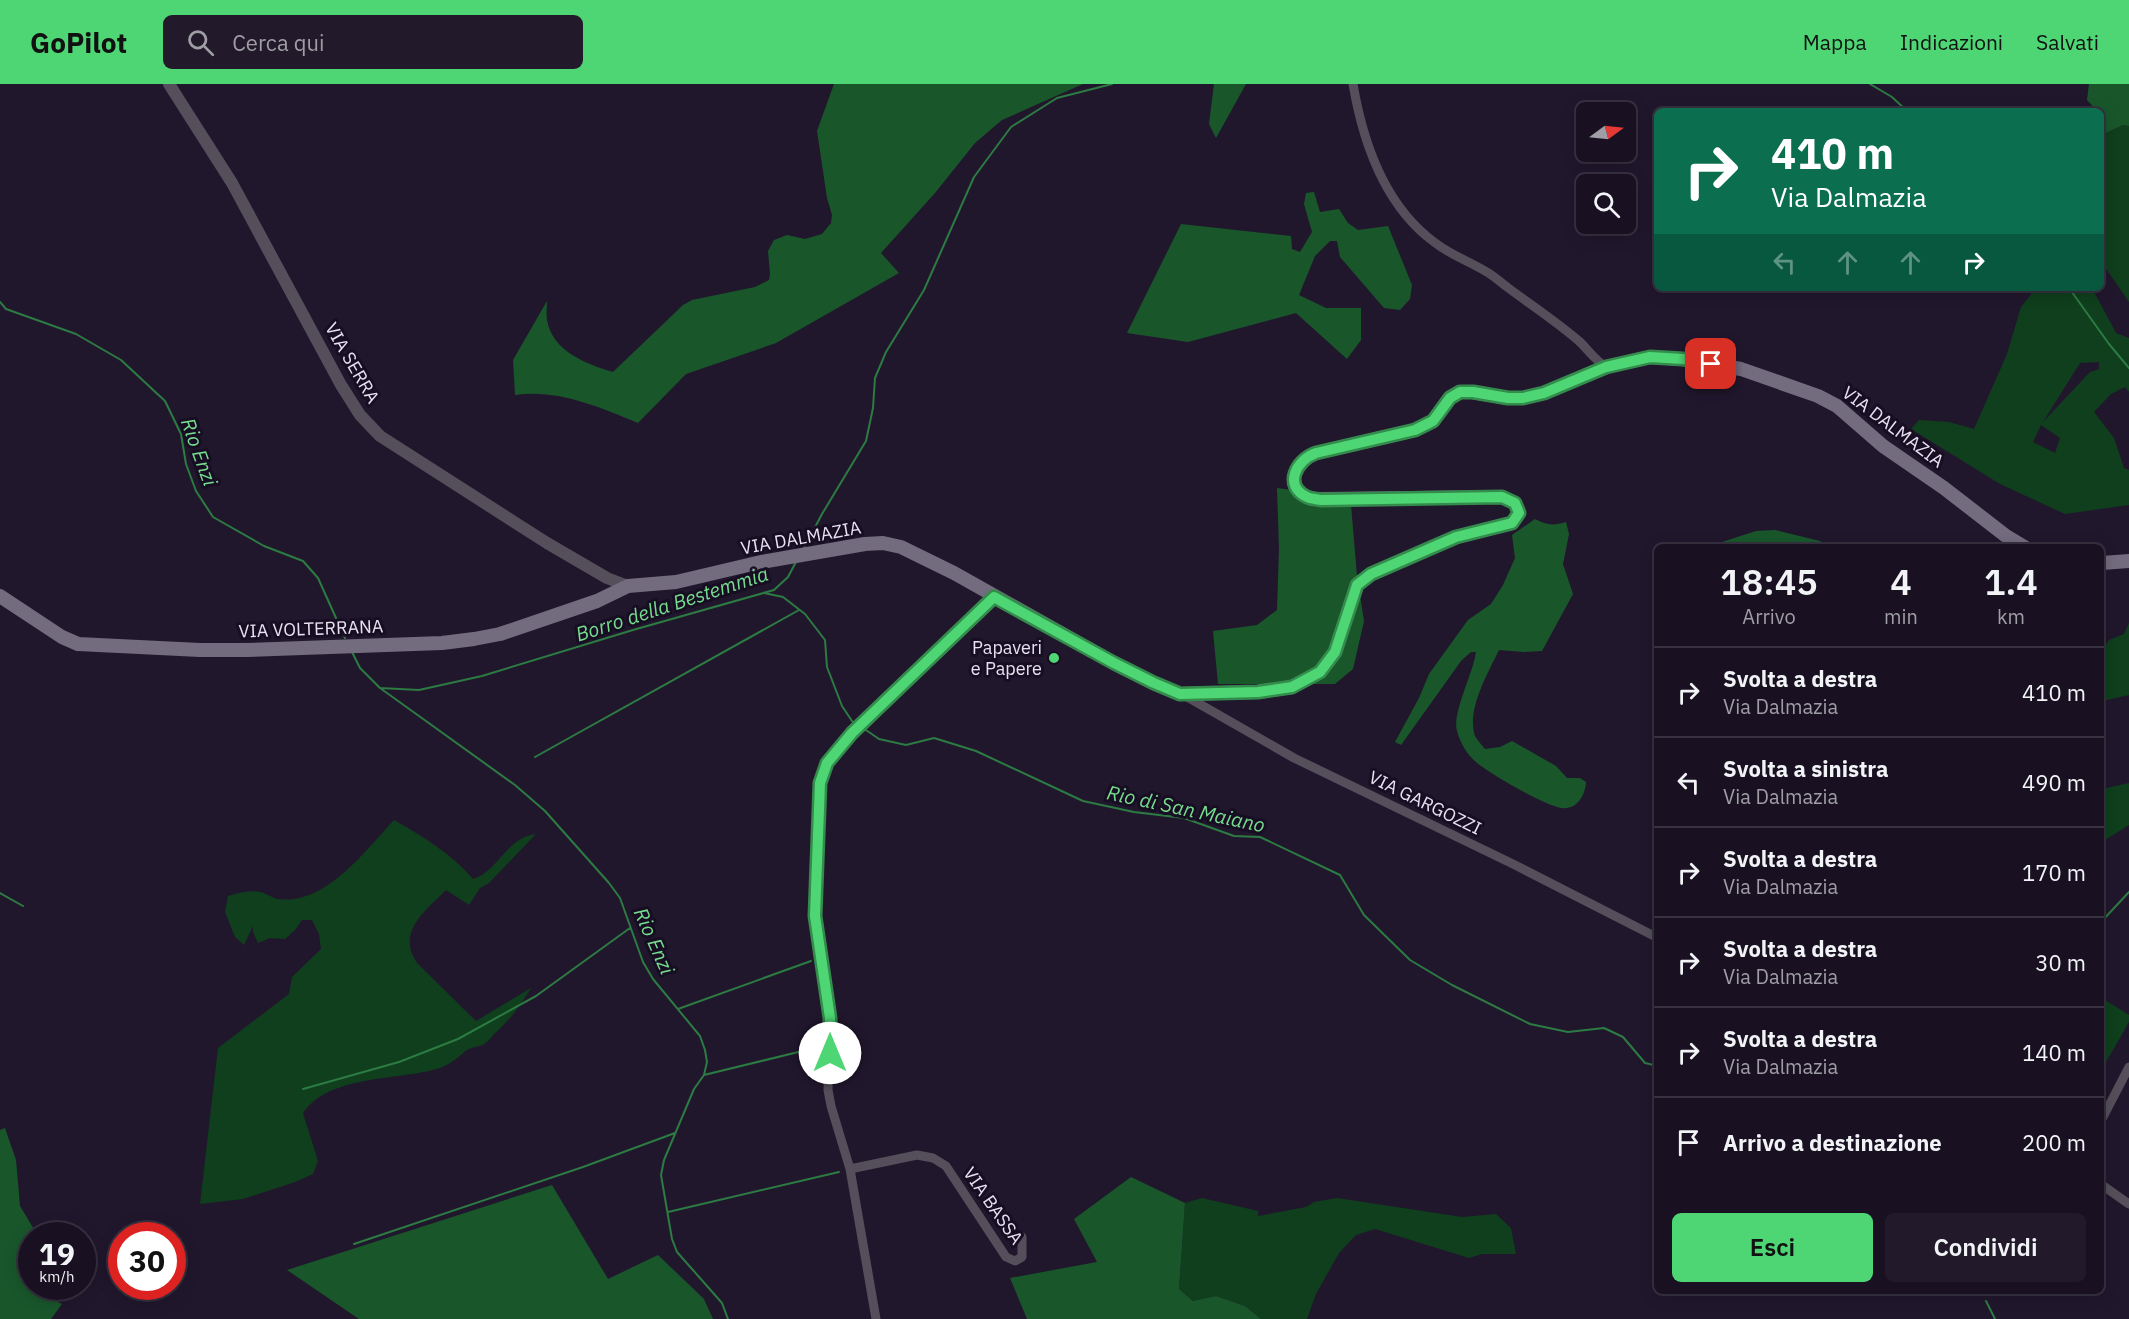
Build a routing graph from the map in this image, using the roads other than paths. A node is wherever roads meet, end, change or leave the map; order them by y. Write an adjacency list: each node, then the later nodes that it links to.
1 (169, 84): 7 (street, VIA SERRA)
2 (1353, 84): 3 (street)
3 (1606, 367): 4 (main road, VIA DALMAZIA); 10 (main road, VIA DALMAZIA)
4 (2019, 544)
5 (2129, 561): 6 (main road)
6 (2104, 563)
7 (628, 586): 8 (main road, VIA VOLTERRANA); 9 (main road, VIA DALMAZIA)
8 (0, 596)
9 (994, 597): 10 (main road, VIA DALMAZIA); 14 (street)
10 (1180, 694): 11 (street, VIA GARGOZZI)
11 (1654, 936)
12 (2129, 1068): 13 (street)
13 (2104, 1115)
14 (850, 1169): 17 (street, VIA BASSA); 18 (street)
15 (2104, 1186): 16 (street)
16 (2129, 1204)
17 (1022, 1237)
18 (876, 1319)

